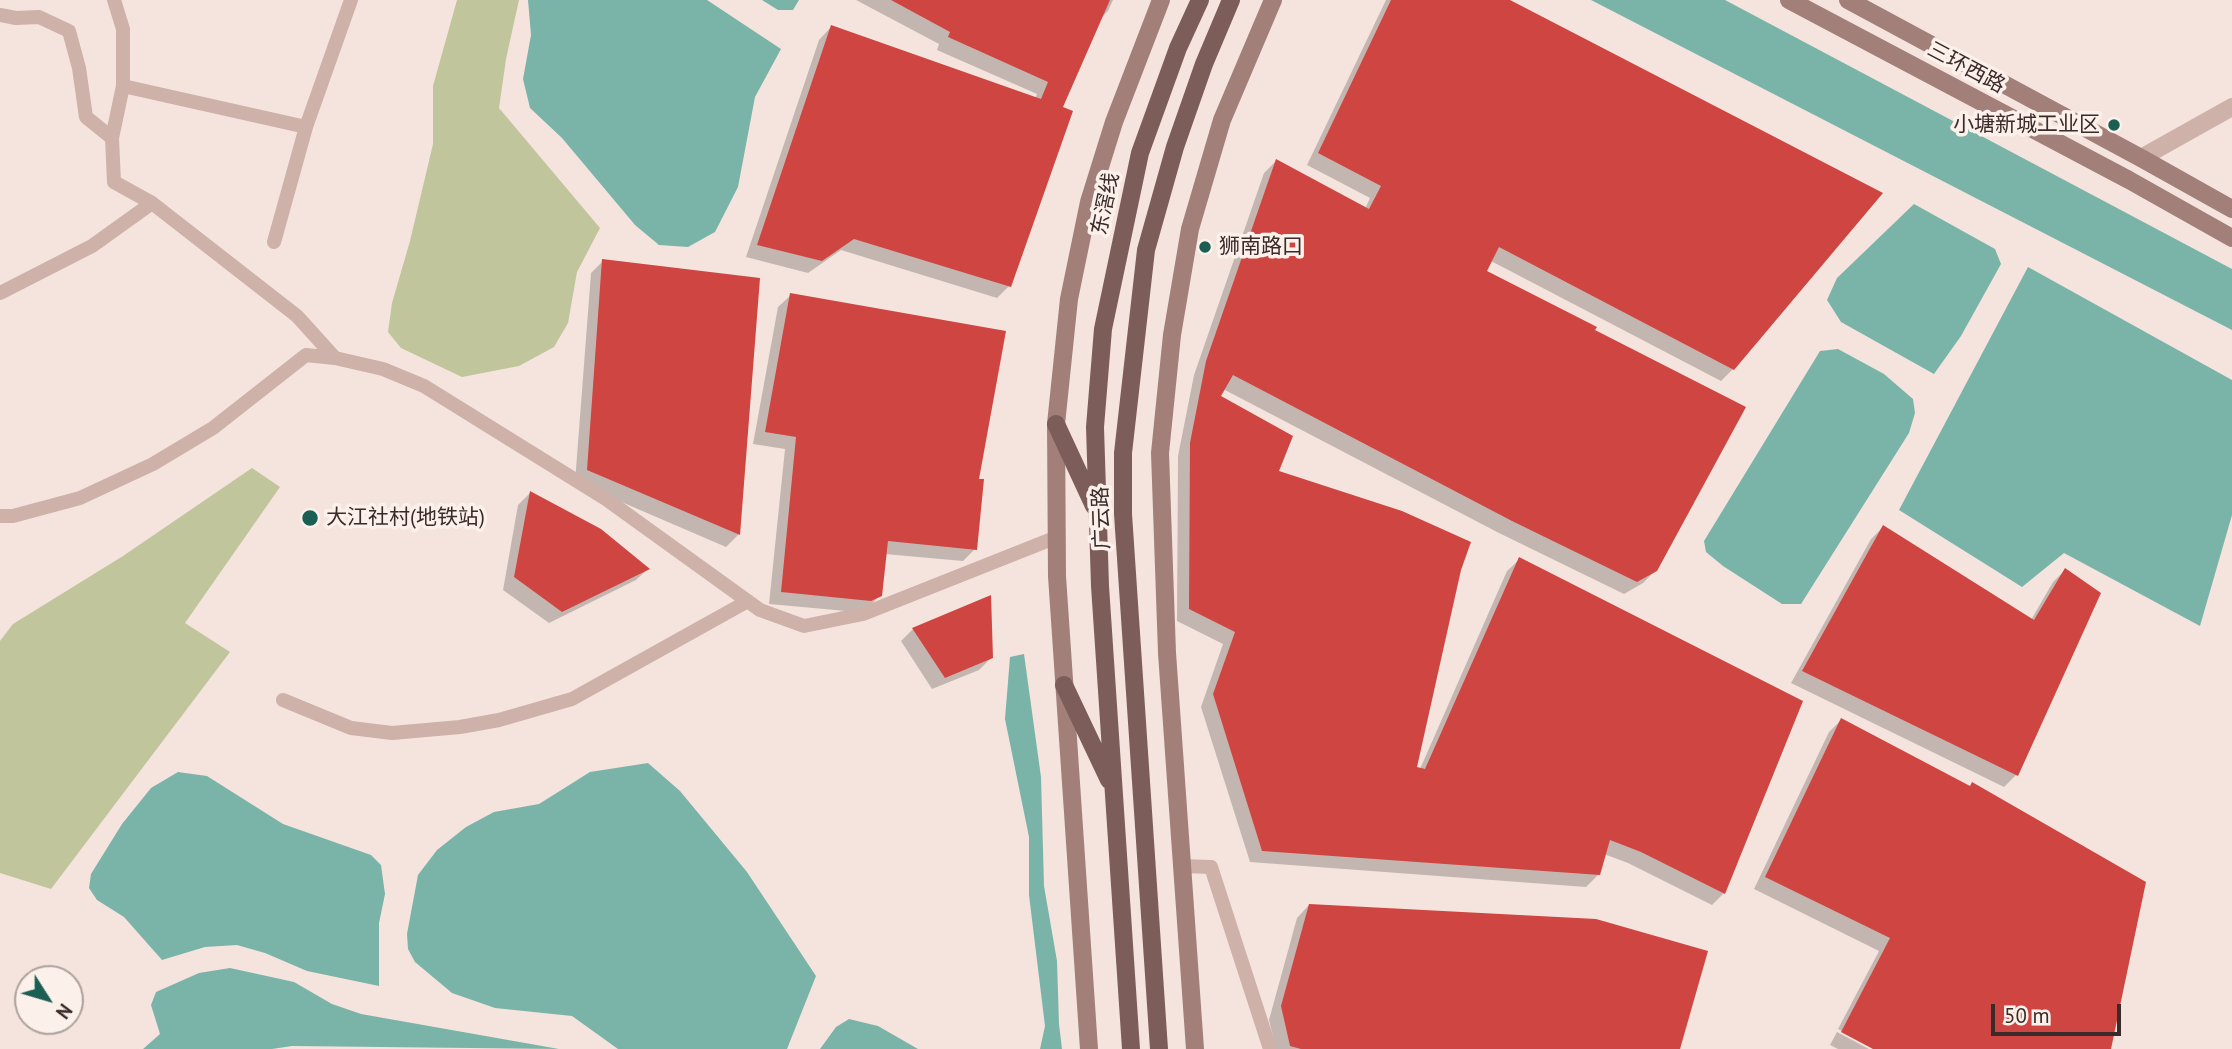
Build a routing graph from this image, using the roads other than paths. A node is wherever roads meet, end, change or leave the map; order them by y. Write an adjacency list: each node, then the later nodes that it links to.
1 (114, 0): 10 (street)
2 (351, 0): 12 (street)
3 (1161, 0): 21 (main road)
4 (1200, 0): 22 (main road, 东滘线)
5 (1231, 0): 33 (main road, 广云路)
6 (1789, 0): 17 (main road, 三环西路)
7 (1848, 0): 14 (main road, 三环西路)
8 (1266, 5): 30 (main road)
9 (0, 15): 13 (street)
10 (123, 86): 12 (street); 13 (street)
11 (2232, 107): 14 (street)
12 (306, 127): 18 (street)
13 (112, 138): 15 (street)
14 (2141, 158): 16 (main road, 三环西路)
15 (152, 203): 19 (street); 20 (street)
16 (2232, 209)
17 (2232, 238)
18 (274, 242)
19 (0, 293)
20 (335, 358): 24 (street); 26 (street)
21 (1056, 424): 23 (main road); 25 (main road)
22 (1095, 426): 23 (main road, 广云路)
23 (1098, 513): 29 (main road, 广云路)
24 (0, 516)
25 (1056, 537): 26 (street); 27 (main road)
26 (748, 601): 28 (street)
27 (1064, 685): 29 (main road); 31 (main road)
28 (283, 699)
29 (1113, 789): 32 (main road, 广云路)
30 (1182, 866): 34 (main road); 35 (street)
31 (1089, 1049)
32 (1130, 1049)
33 (1159, 1049)
34 (1195, 1049)
35 (1270, 1049)

